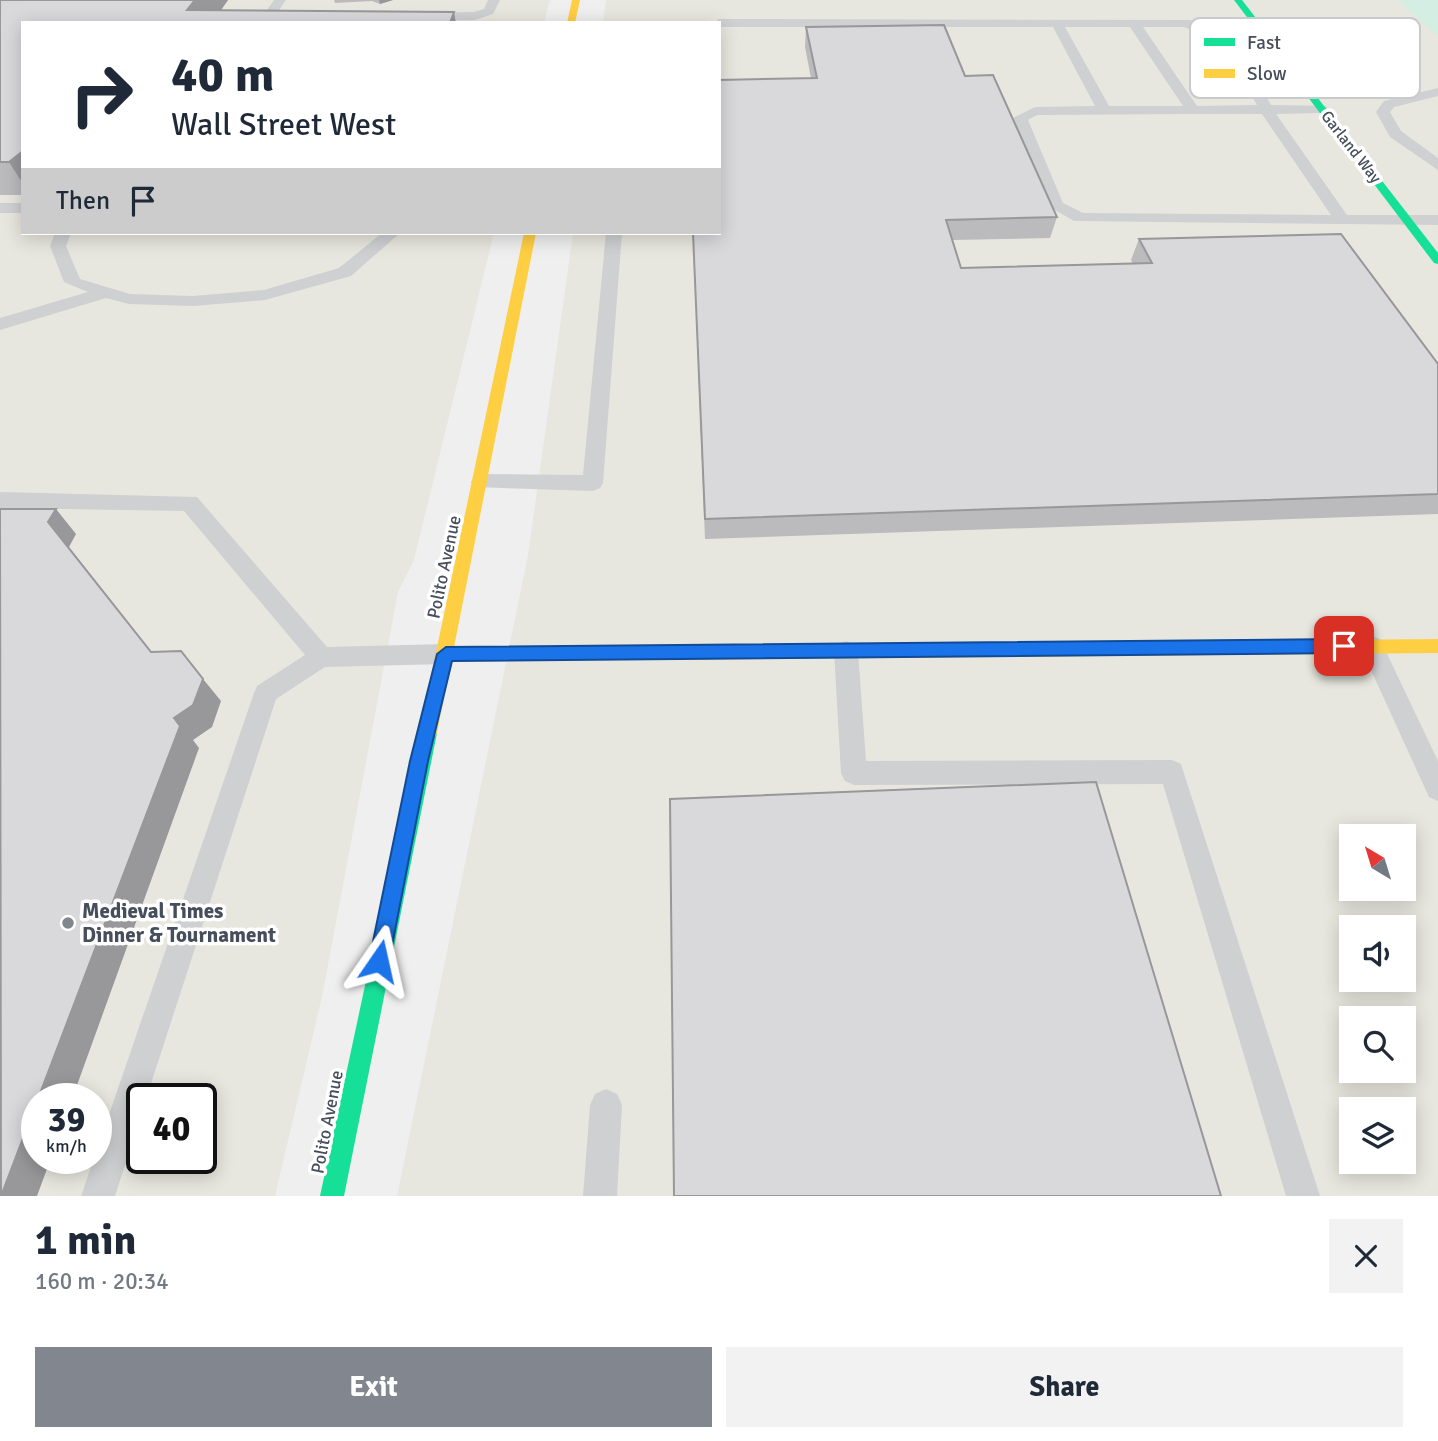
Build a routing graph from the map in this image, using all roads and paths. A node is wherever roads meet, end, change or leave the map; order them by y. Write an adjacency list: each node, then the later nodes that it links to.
1 (280, 0): 6 (lane)
2 (494, 0): 5 (lane)
3 (576, 0): 8 (street)
4 (1238, 0): 7 (street, Garland Way)
5 (405, 17)
6 (272, 18)
7 (1252, 18)
8 (571, 21)
9 (721, 23): 10 (lane)
10 (1057, 23): 11 (lane); 20 (lane)
11 (1134, 23): 12 (lane); 21 (lane)
12 (1190, 25)
13 (1438, 92): 14 (lane)
14 (1420, 96)
15 (1260, 98): 19 (lane)
16 (1313, 98): 18 (street, Garland Way)
17 (1414, 98): 22 (lane)
18 (1321, 109): 19 (lane); 25 (street, Garland Way)
19 (1267, 110): 21 (lane); 26 (lane)
20 (1105, 111): 21 (lane); 26 (lane)
21 (1194, 111)
22 (1438, 164)
23 (0, 208): 24 (lane)
24 (21, 208)
25 (1405, 217): 26 (lane); 27 (lane); 32 (street, Garland Way)
26 (1341, 218)
27 (1438, 220)
28 (62, 235): 33 (lane)
29 (390, 235): 33 (lane)
30 (530, 235): 35 (street, Polito Avenue)
31 (614, 235): 35 (lane)
32 (1438, 261)
33 (107, 292): 34 (lane)
34 (0, 324)
35 (481, 482): 40 (street, Polito Avenue)
36 (0, 500): 41 (lane)
37 (1372, 646): 38 (street); 39 (street); 42 (lane)
38 (1438, 646)
39 (846, 650): 40 (street); 47 (lane)
40 (446, 654): 41 (lane); 45 (street, Polito Avenue)
41 (321, 657): 44 (lane)
42 (1438, 789)
43 (607, 1105): 46 (lane)
44 (98, 1196)
45 (332, 1196)
46 (600, 1196)
47 (1303, 1196)

